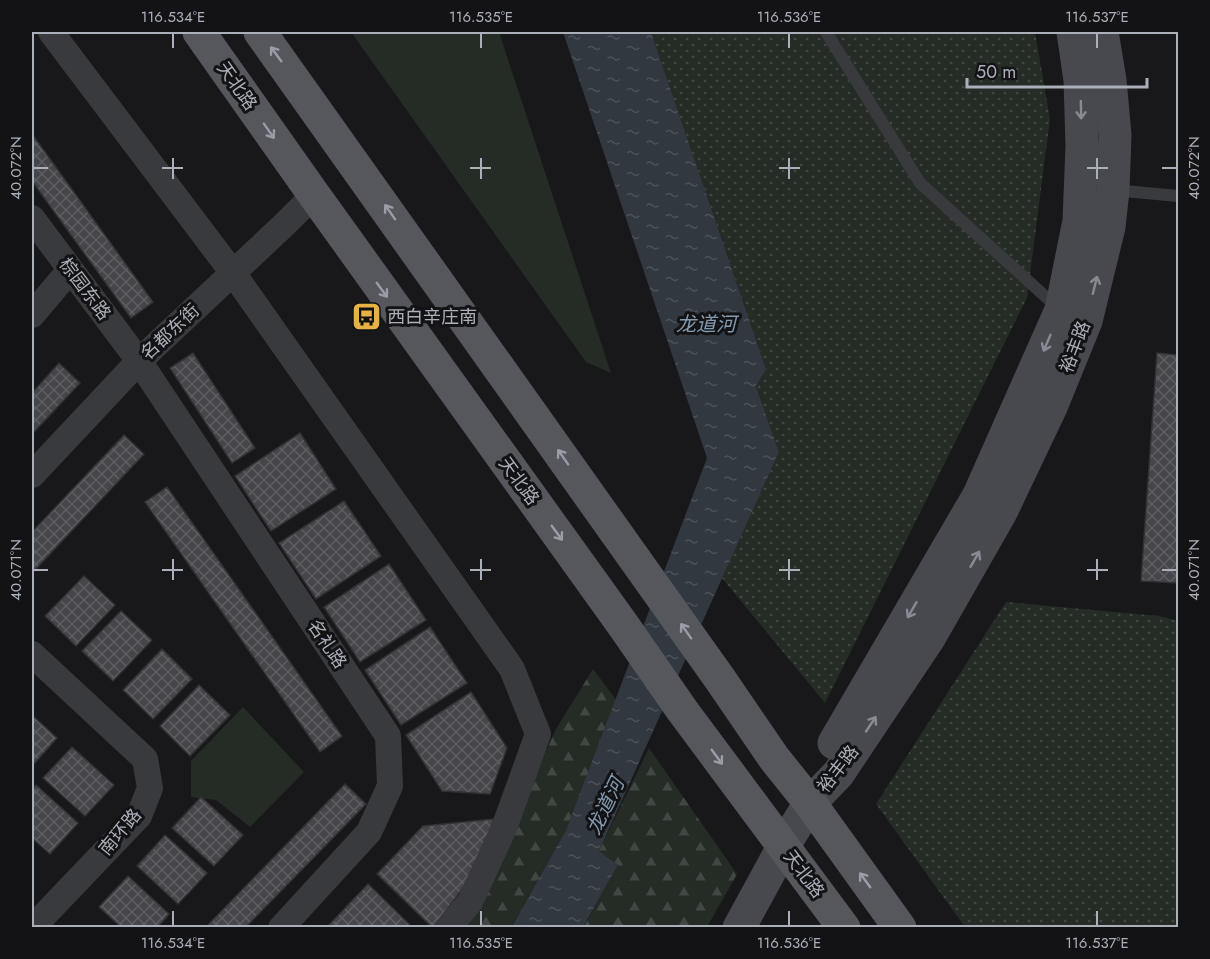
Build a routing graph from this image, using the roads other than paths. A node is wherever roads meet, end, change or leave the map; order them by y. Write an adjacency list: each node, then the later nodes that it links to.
1 (51, 32): 12 (street)
2 (199, 32): 8 (main road, 天北路, one-way to 8)
3 (260, 32): 18 (main road, one-way to 3)
4 (826, 32): 13 (lane)
5 (1073, 32): 13 (street, 裕丰路, one-way to 13)
6 (1102, 32): 7 (street, 裕丰路)
7 (1113, 190): 9 (lane); 18 (street, 裕丰路, one-way to 7)
8 (312, 192): 12 (street, 名都东街); 19 (main road, 天北路, one-way to 19)
9 (1179, 195)
10 (32, 218): 11 (street, 棕园东路)
11 (70, 270): 14 (street); 15 (street, 棕园东路)
12 (233, 273): 15 (street, 名都东街); 22 (street)
13 (1061, 310): 18 (street, 裕丰路, one-way to 18)
14 (32, 315)
15 (139, 361): 16 (street, 名都东街); 21 (street, 名礼路)
16 (32, 475)
17 (32, 655): 20 (street, 南环路)
18 (810, 803): 19 (street); 25 (main road, one-way to 18)
19 (783, 847): 23 (street); 24 (main road, 天北路)
20 (43, 924)
21 (281, 927)
22 (448, 927)
23 (739, 927)
24 (844, 927)
25 (900, 927)

